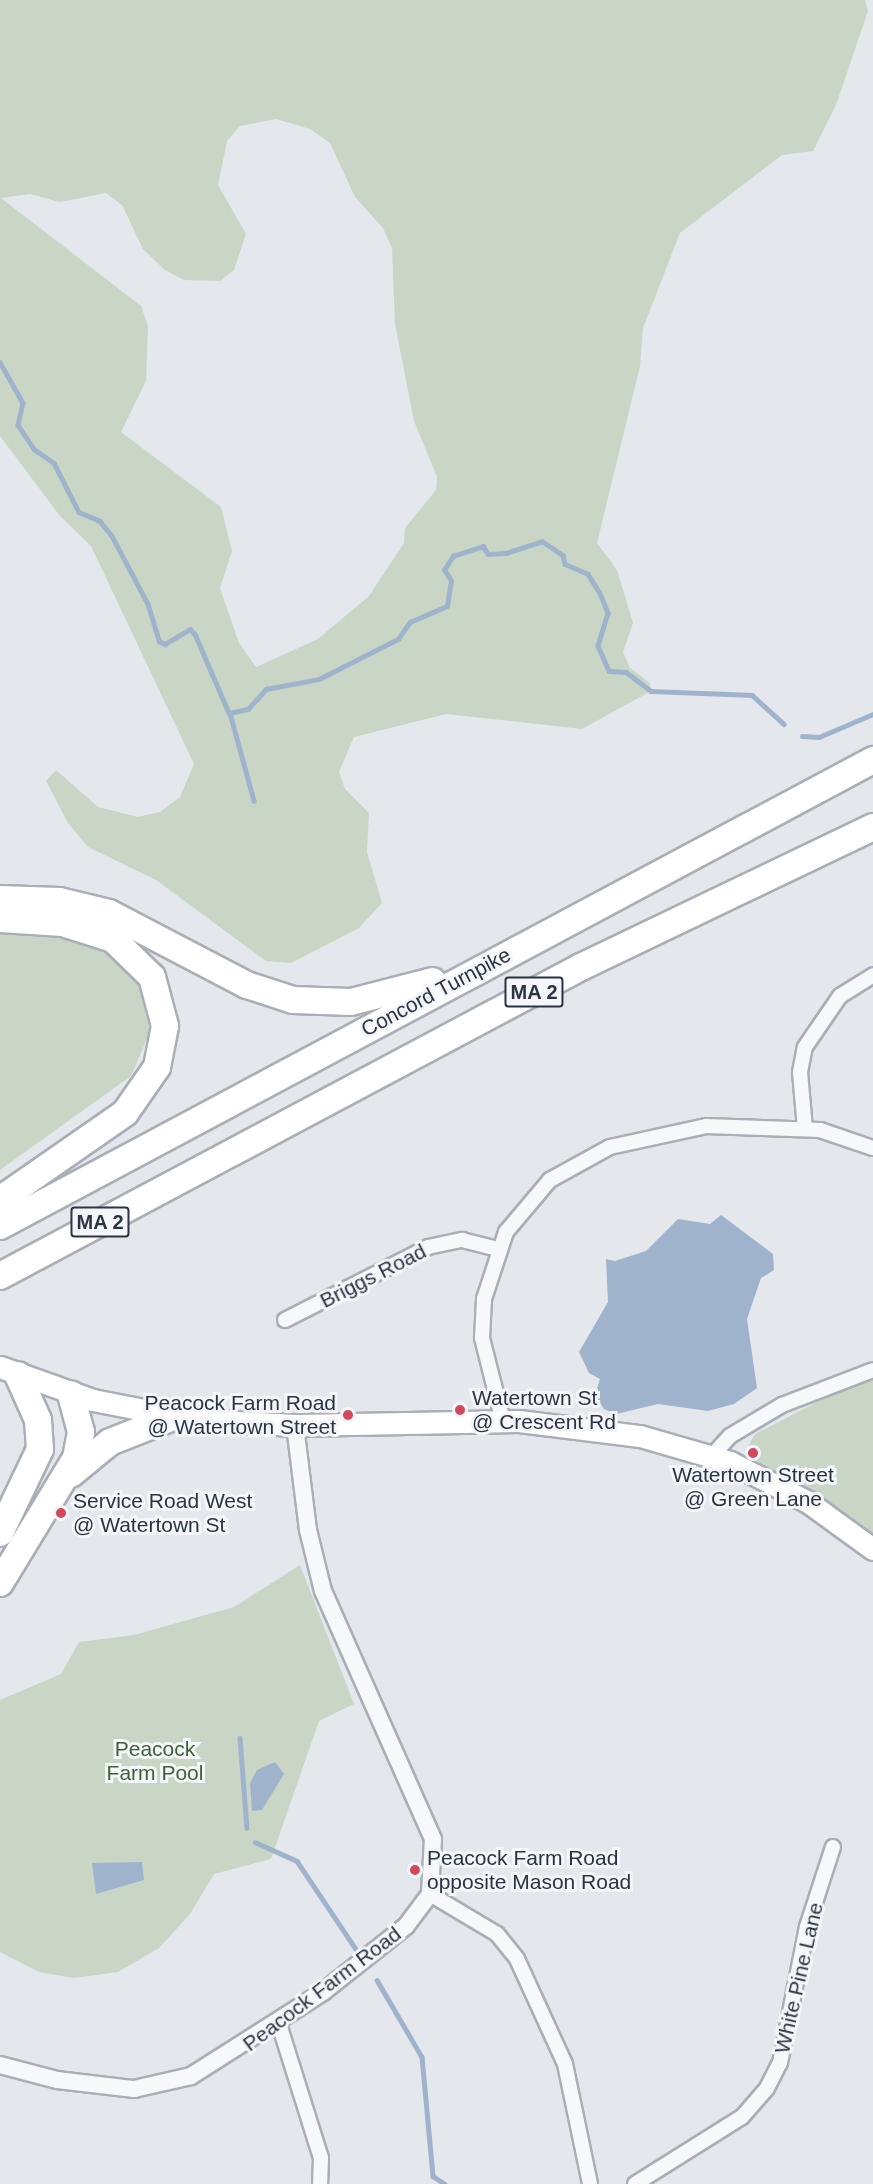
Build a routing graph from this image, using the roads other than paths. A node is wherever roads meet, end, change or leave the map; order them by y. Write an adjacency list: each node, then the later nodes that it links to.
1 (873, 760): 5 (highway, Concord Turnpike / MA 2)
2 (873, 827): 12 (highway, MA 2)
3 (0, 899): 5 (highway)
4 (0, 919): 9 (highway)
5 (487, 964): 10 (highway, Concord Turnpike / MA 2)
6 (873, 975): 7 (street)
7 (805, 1129): 8 (street); 11 (street)
8 (873, 1148)
9 (0, 1200)
10 (0, 1226)
11 (499, 1249): 13 (street, Briggs Road); 18 (street)
12 (0, 1276)
13 (285, 1320)
14 (873, 1370): 20 (street)
15 (9, 1371): 16 (main road); 22 (highway)
16 (71, 1394): 17 (main road); 21 (highway)
17 (173, 1417): 19 (main road); 21 (highway)
18 (503, 1421): 19 (main road); 20 (main road)
19 (295, 1425): 26 (street)
20 (711, 1457): 23 (main road)
21 (67, 1478): 24 (highway)
22 (0, 1533)
23 (873, 1549)
24 (0, 1583)
25 (833, 1847): 31 (street, White Pine Lane)
26 (430, 1894): 27 (street, Peacock Farm Road); 30 (street)
27 (279, 2024): 28 (street, Peacock Farm Road); 29 (street)
28 (0, 2064)
29 (320, 2184)
30 (590, 2184)
31 (635, 2184)

